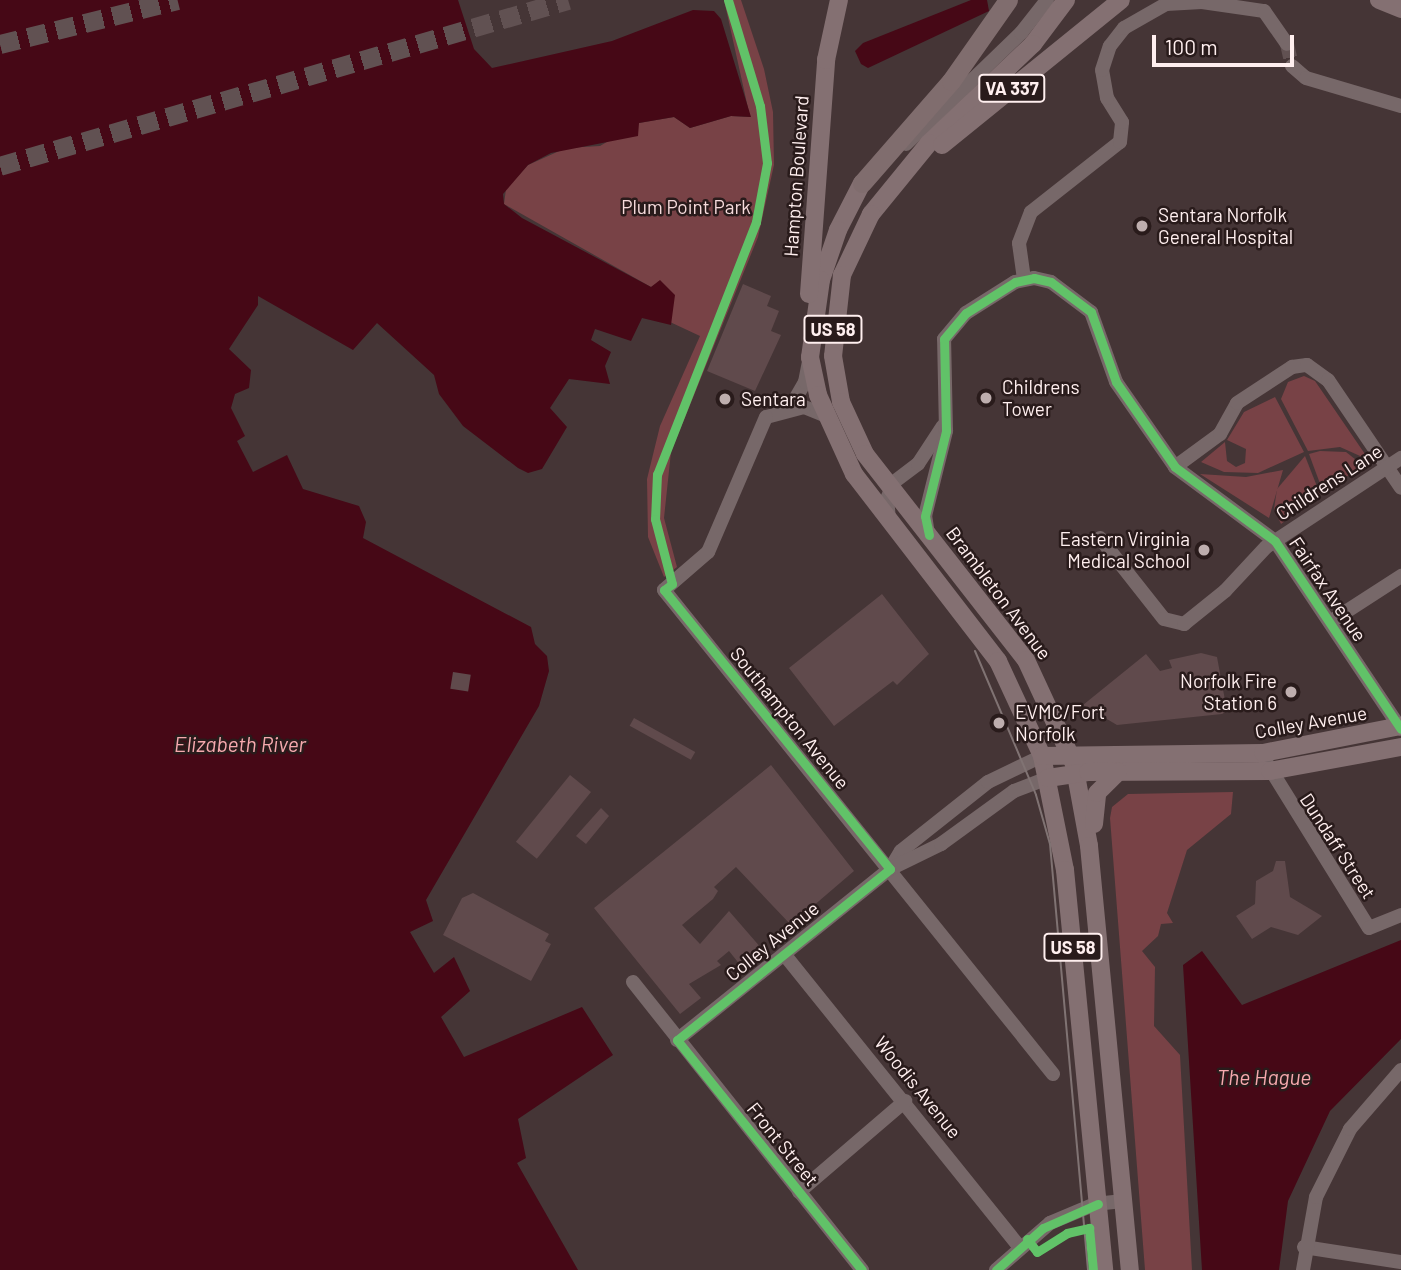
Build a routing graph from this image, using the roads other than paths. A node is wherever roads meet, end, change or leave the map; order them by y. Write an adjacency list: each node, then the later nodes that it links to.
1 (839, 0): 15 (main road, Hampton Boulevard)
2 (1008, 0): 13 (highway, US 58)
3 (1047, 0): 13 (street)
4 (1066, 0): 12 (main road, Brambleton Avenue / US 58)
5 (1121, 0): 12 (main road, VA 337)
6 (1379, 0): 8 (main road)
7 (1255, 4): 9 (street); 14 (street)
8 (1401, 9)
9 (1287, 44)
10 (1292, 66): 11 (street)
11 (1401, 106)
12 (904, 176): 22 (main road, Brambleton Avenue / US 58)
13 (862, 183): 15 (main road, US 58)
14 (1024, 279): 18 (street); 21 (street, Fairfax Avenue)
15 (810, 357): 16 (street); 17 (main road, US 58)
16 (790, 408): 17 (street); 39 (street, Southampton Avenue)
17 (824, 415): 24 (main road, US 58)
18 (946, 422): 22 (street); 25 (street)
19 (1401, 458): 20 (street, Childrens Lane)
20 (1387, 466): 21 (street); 23 (street); 27 (street, Childrens Lane)
21 (1175, 467): 27 (street, Fairfax Avenue)
22 (891, 488): 24 (street); 25 (main road, Brambleton Avenue / US 58)
23 (1401, 488)
24 (889, 520): 34 (main road, US 58)
25 (929, 535): 33 (main road, Brambleton Avenue / US 58)
26 (1100, 538): 27 (street, Childrens Lane)
27 (1275, 541): 29 (street, Fairfax Avenue)
28 (1401, 576): 29 (street)
29 (1330, 622): 30 (street, Fairfax Avenue)
30 (1400, 727): 32 (main road, Colley Avenue)
31 (1401, 747): 35 (main road, Colley Avenue)
32 (1263, 753): 33 (main road, Colley Avenue); 35 (street, Dundaff Street)
33 (1071, 754): 34 (main road, Colley Avenue); 37 (main road, Brambleton Avenue / US 58)
34 (1042, 756): 38 (main road, US 58); 39 (street, Colley Avenue)
35 (1270, 771): 36 (main road, Colley Avenue); 41 (street, Dundaff Street)
36 (1118, 772): 37 (main road, Colley Avenue); 40 (main road)
37 (1076, 773): 38 (main road, Colley Avenue); 40 (main road, Brambleton Avenue / US 58)
38 (1048, 778): 39 (street, Colley Avenue); 50 (main road, US 58)
39 (890, 869): 42 (street, Colley Avenue); 46 (street, Southampton Avenue)
40 (1093, 880): 49 (main road, Brambleton Avenue / US 58)
41 (1401, 915)
42 (784, 954): 44 (street, Colley Avenue); 47 (street, Woodis Avenue)
43 (633, 982): 44 (street, Front Street)
44 (677, 1040): 48 (street, Front Street)
45 (1401, 1070): 52 (street)
46 (1053, 1074)
47 (905, 1101): 48 (street); 51 (street, Woodis Avenue)
48 (799, 1192): 54 (street, Front Street)
49 (1123, 1201): 50 (street); 57 (main road, Brambleton Avenue / US 58)
50 (1098, 1203): 51 (street); 56 (main road, US 58)
51 (1019, 1247): 55 (street)
52 (1304, 1247): 53 (street); 58 (street)
53 (1401, 1262)
54 (862, 1270)
55 (996, 1270)
56 (1104, 1270)
57 (1130, 1270)
58 (1303, 1270)

